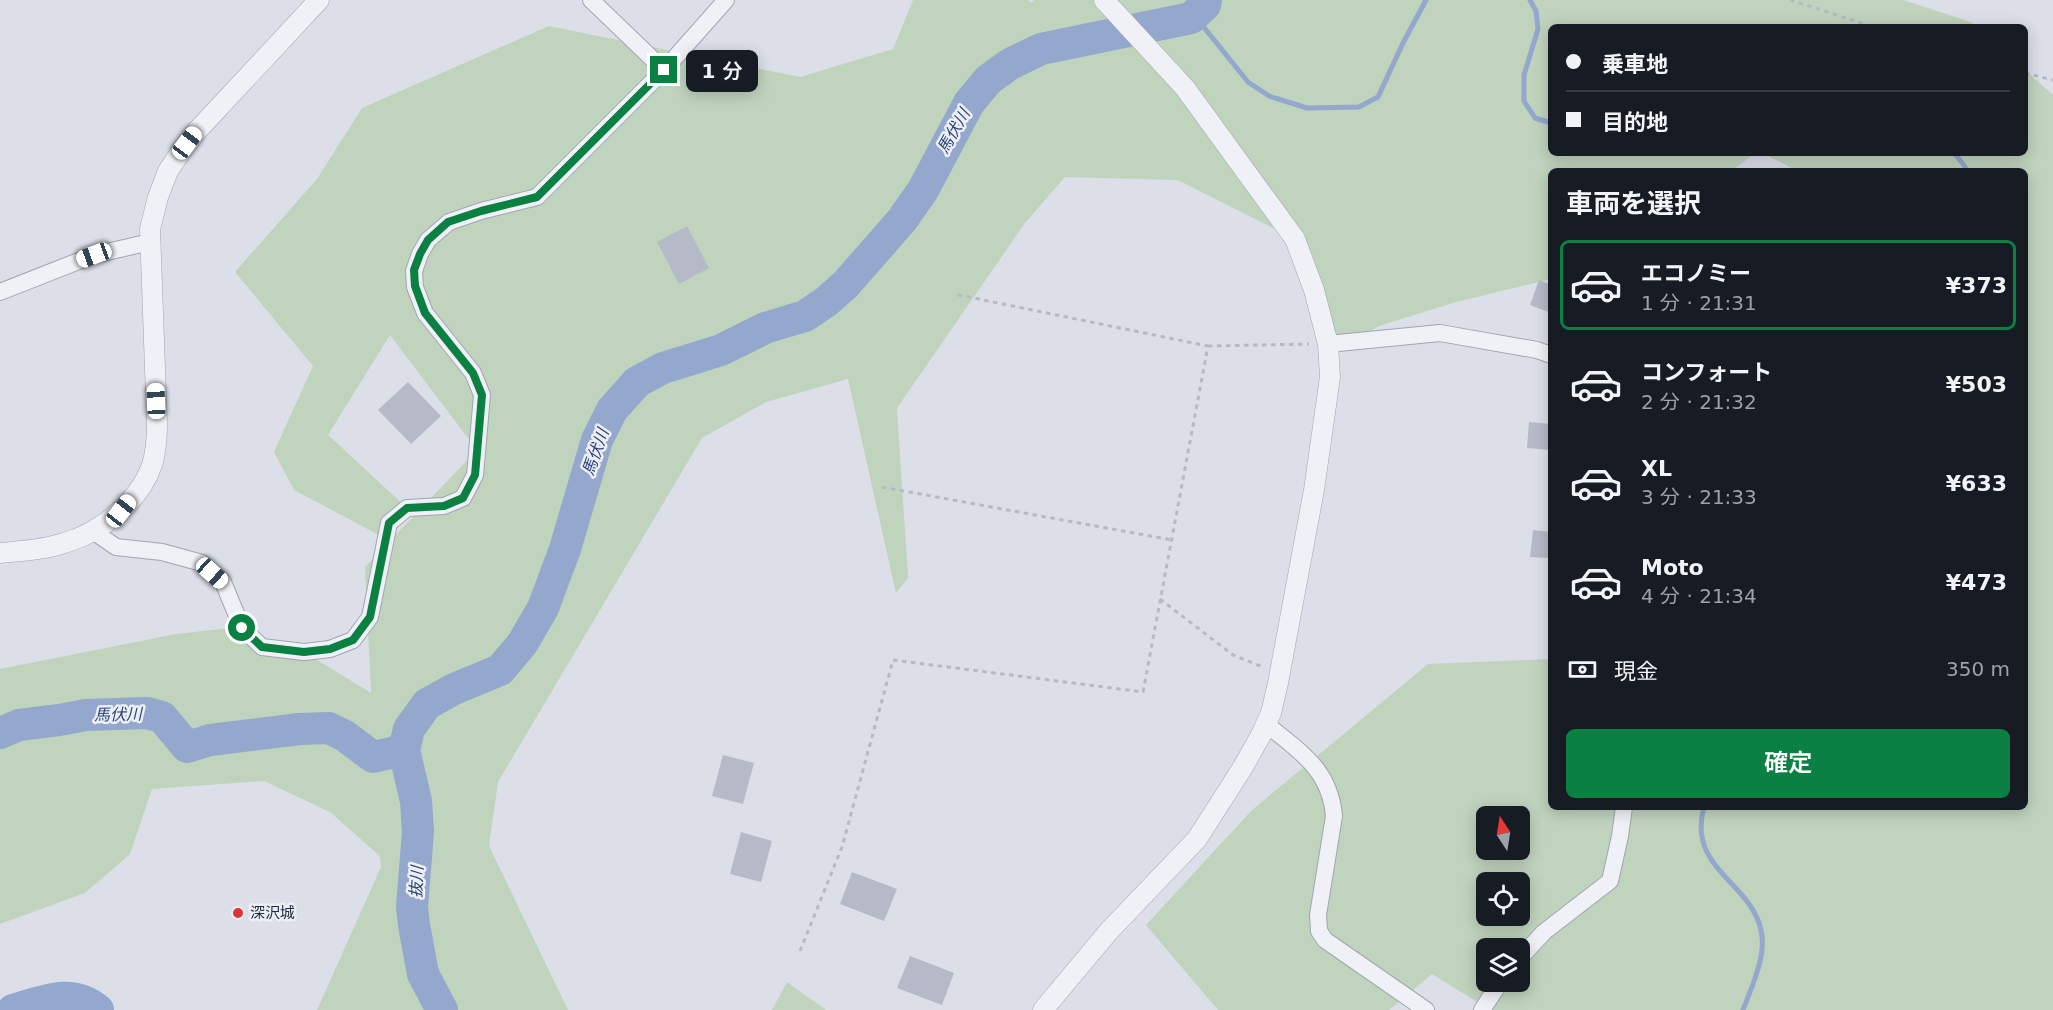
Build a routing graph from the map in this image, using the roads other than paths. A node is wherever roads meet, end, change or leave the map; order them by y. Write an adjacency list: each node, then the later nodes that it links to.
1 (320, 0): 6 (street)
2 (591, 0): 5 (street)
3 (726, 0): 5 (street)
4 (1108, 5): 8 (street)
5 (664, 70): 10 (street)
6 (150, 242): 7 (street); 10 (street)
7 (0, 292)
8 (1328, 344): 9 (street); 12 (street)
9 (1548, 354)
10 (93, 531): 11 (street)
11 (0, 553)
12 (1266, 724): 16 (street); 17 (street)
13 (1624, 810): 14 (street)
14 (1530, 947)
15 (1494, 992): 18 (street)
16 (1043, 1010)
17 (1426, 1010)
18 (1482, 1010)

